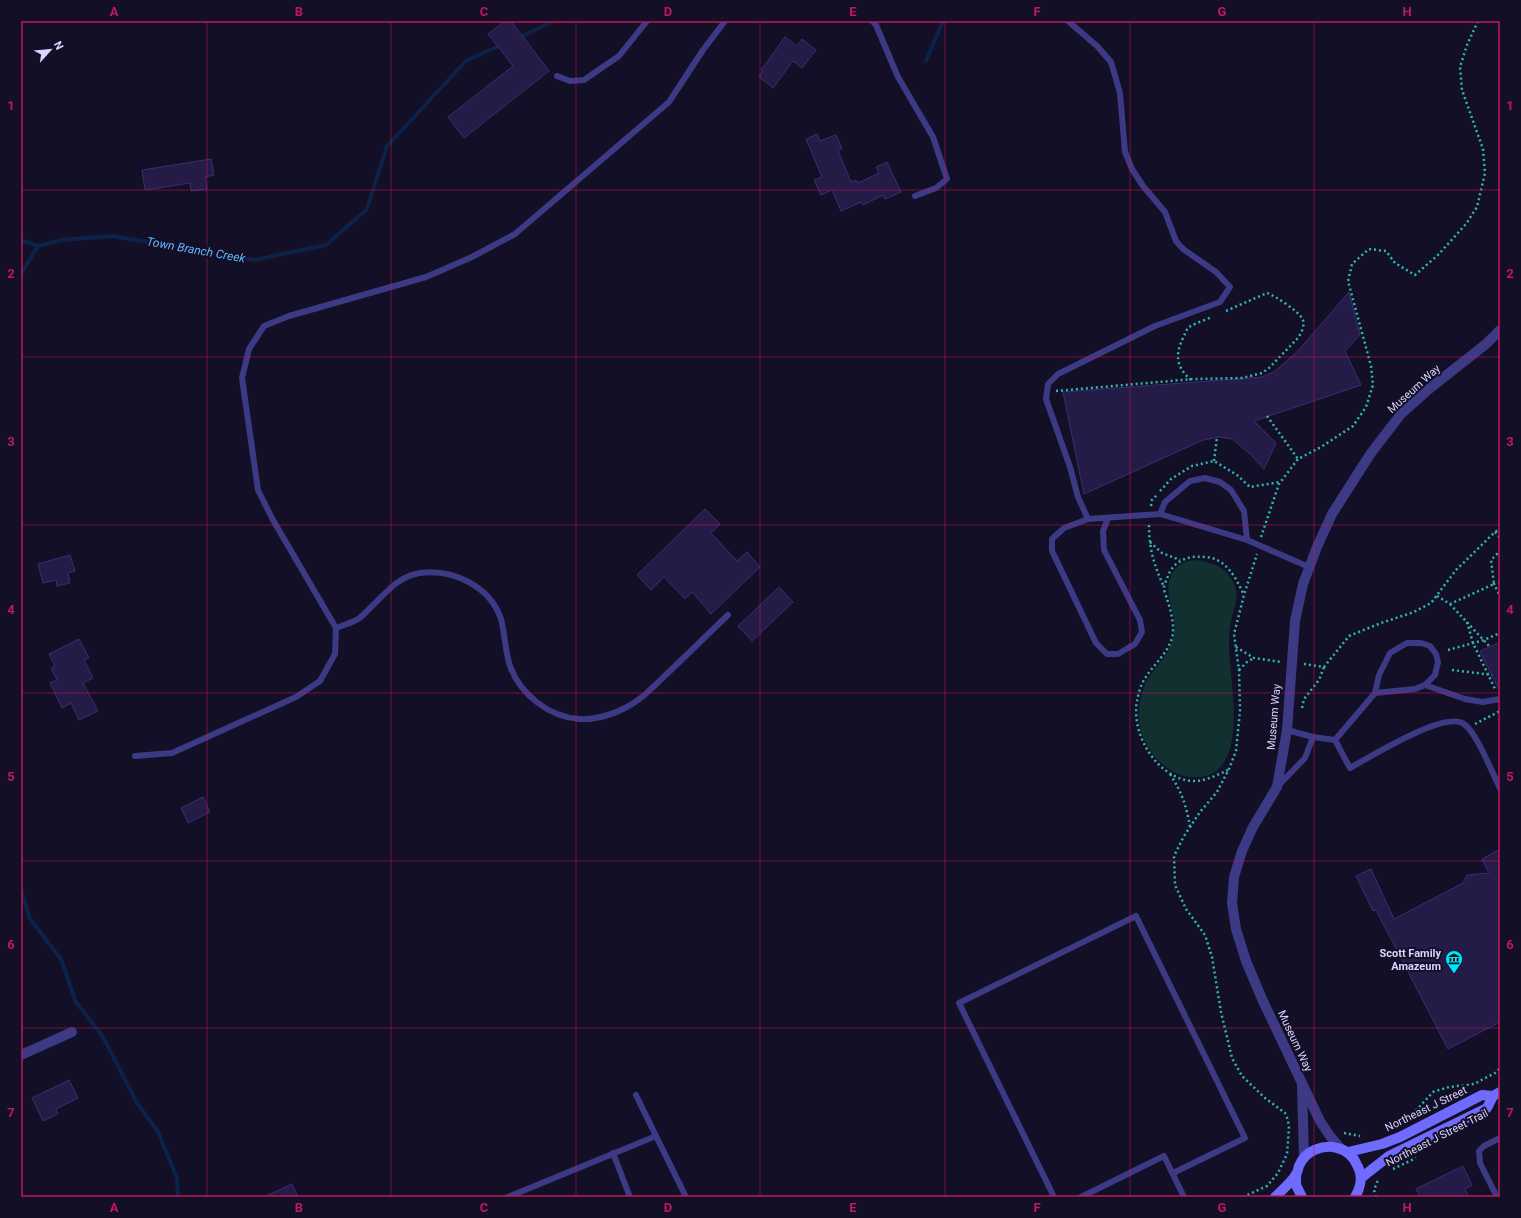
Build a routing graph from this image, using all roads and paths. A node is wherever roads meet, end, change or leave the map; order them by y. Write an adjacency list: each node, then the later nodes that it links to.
1 (647, 21): 5 (lane)
2 (725, 21): 38 (lane)
3 (872, 21): 6 (lane)
4 (1068, 21): 11 (lane)
5 (557, 76)
6 (915, 196)
7 (1222, 312): 10 (path)
8 (1215, 316): 10 (path)
9 (1500, 330): 28 (street, Museum Way)
10 (1191, 380): 11 (path)
11 (1047, 391): 20 (lane)
12 (1267, 416): 14 (path)
13 (1217, 437): 15 (path)
14 (1298, 459)
15 (1214, 461): 16 (path); 17 (path)
16 (1280, 482)
17 (1149, 514): 18 (lane); 19 (lane); 25 (path)
18 (1160, 514): 24 (lane); 24 (lane)
19 (1108, 518): 20 (lane); 20 (lane)
20 (1088, 519)
21 (1500, 529): 22 (path)
22 (1495, 532): 23 (path); 33 (path)
23 (1500, 538)
24 (1247, 540): 28 (lane)
25 (1149, 541): 27 (path); 31 (path)
26 (1500, 551): 30 (path)
27 (1180, 560): 31 (path); 32 (path)
28 (1309, 567): 46 (street, Museum Way)
29 (1500, 582): 30 (path)
30 (1494, 584): 34 (path); 35 (path)
31 (1164, 588): 62 (path)
32 (1244, 595)
33 (1436, 596): 35 (path); 47 (path)
34 (1500, 596)
35 (1450, 604): 37 (path)
36 (728, 615): 38 (lane)
37 (1467, 622): 40 (path); 41 (path)
38 (336, 628): 60 (lane)
39 (1500, 633): 40 (path)
40 (1484, 640): 41 (path); 43 (path)
41 (1473, 644): 44 (path); 50 (path)
42 (1235, 646): 45 (path)
43 (1490, 647)
44 (1448, 650)
45 (1254, 658): 46 (path); 48 (path)
46 (1291, 664): 47 (path); 57 (street, Museum Way)
47 (1324, 666): 55 (path)
48 (1239, 670)
49 (1452, 670): 50 (path)
50 (1490, 674): 53 (path)
51 (1425, 685): 52 (lane); 52 (lane); 53 (lane)
52 (1375, 693): 59 (lane)
53 (1500, 699)
54 (1500, 712): 56 (path)
55 (1300, 713)
56 (1468, 727): 59 (lane); 64 (lane)
57 (1287, 730): 58 (lane); 63 (street, Museum Way)
58 (1313, 737): 59 (lane); 63 (lane)
59 (1335, 740)
60 (134, 756)
61 (1229, 769): 62 (path)
62 (1170, 772): 65 (path)
63 (1277, 787): 69 (street, Museum Way)
64 (1500, 788)
65 (1190, 827)
66 (72, 1032): 67 (street)
67 (21, 1055)
68 (1500, 1068): 72 (path)
69 (1301, 1082): 78 (street); 80 (street, Museum Way)
70 (1496, 1094): 78 (street, Northeast J Street); 86 (street, Northeast J Street)
71 (636, 1095): 75 (lane)
72 (1405, 1121)
73 (1289, 1128): 94 (path)
74 (1341, 1130): 76 (path)
75 (656, 1136): 79 (lane); 90 (lane)
76 (1366, 1136)
77 (1500, 1138): 98 (lane)
78 (1344, 1150): 80 (street, Northeast J Street); 86 (street)
79 (613, 1153): 88 (lane); 89 (lane)
80 (1304, 1157): 84 (street)
81 (1416, 1158): 82 (path, Northeast J Street Trail)
82 (1390, 1171)
83 (1173, 1173): 91 (lane); 92 (lane); 93 (lane)
84 (1296, 1175): 95 (street); 96 (street)
85 (1381, 1177): 97 (path, Northeast J Street Trail)
86 (1361, 1178): 87 (street)
87 (1358, 1195)
88 (508, 1197)
89 (630, 1197)
90 (686, 1197)
91 (1054, 1197)
92 (1081, 1197)
93 (1184, 1197)
94 (1243, 1197)
95 (1275, 1197)
96 (1302, 1197)
97 (1376, 1197)
98 (1497, 1197)

